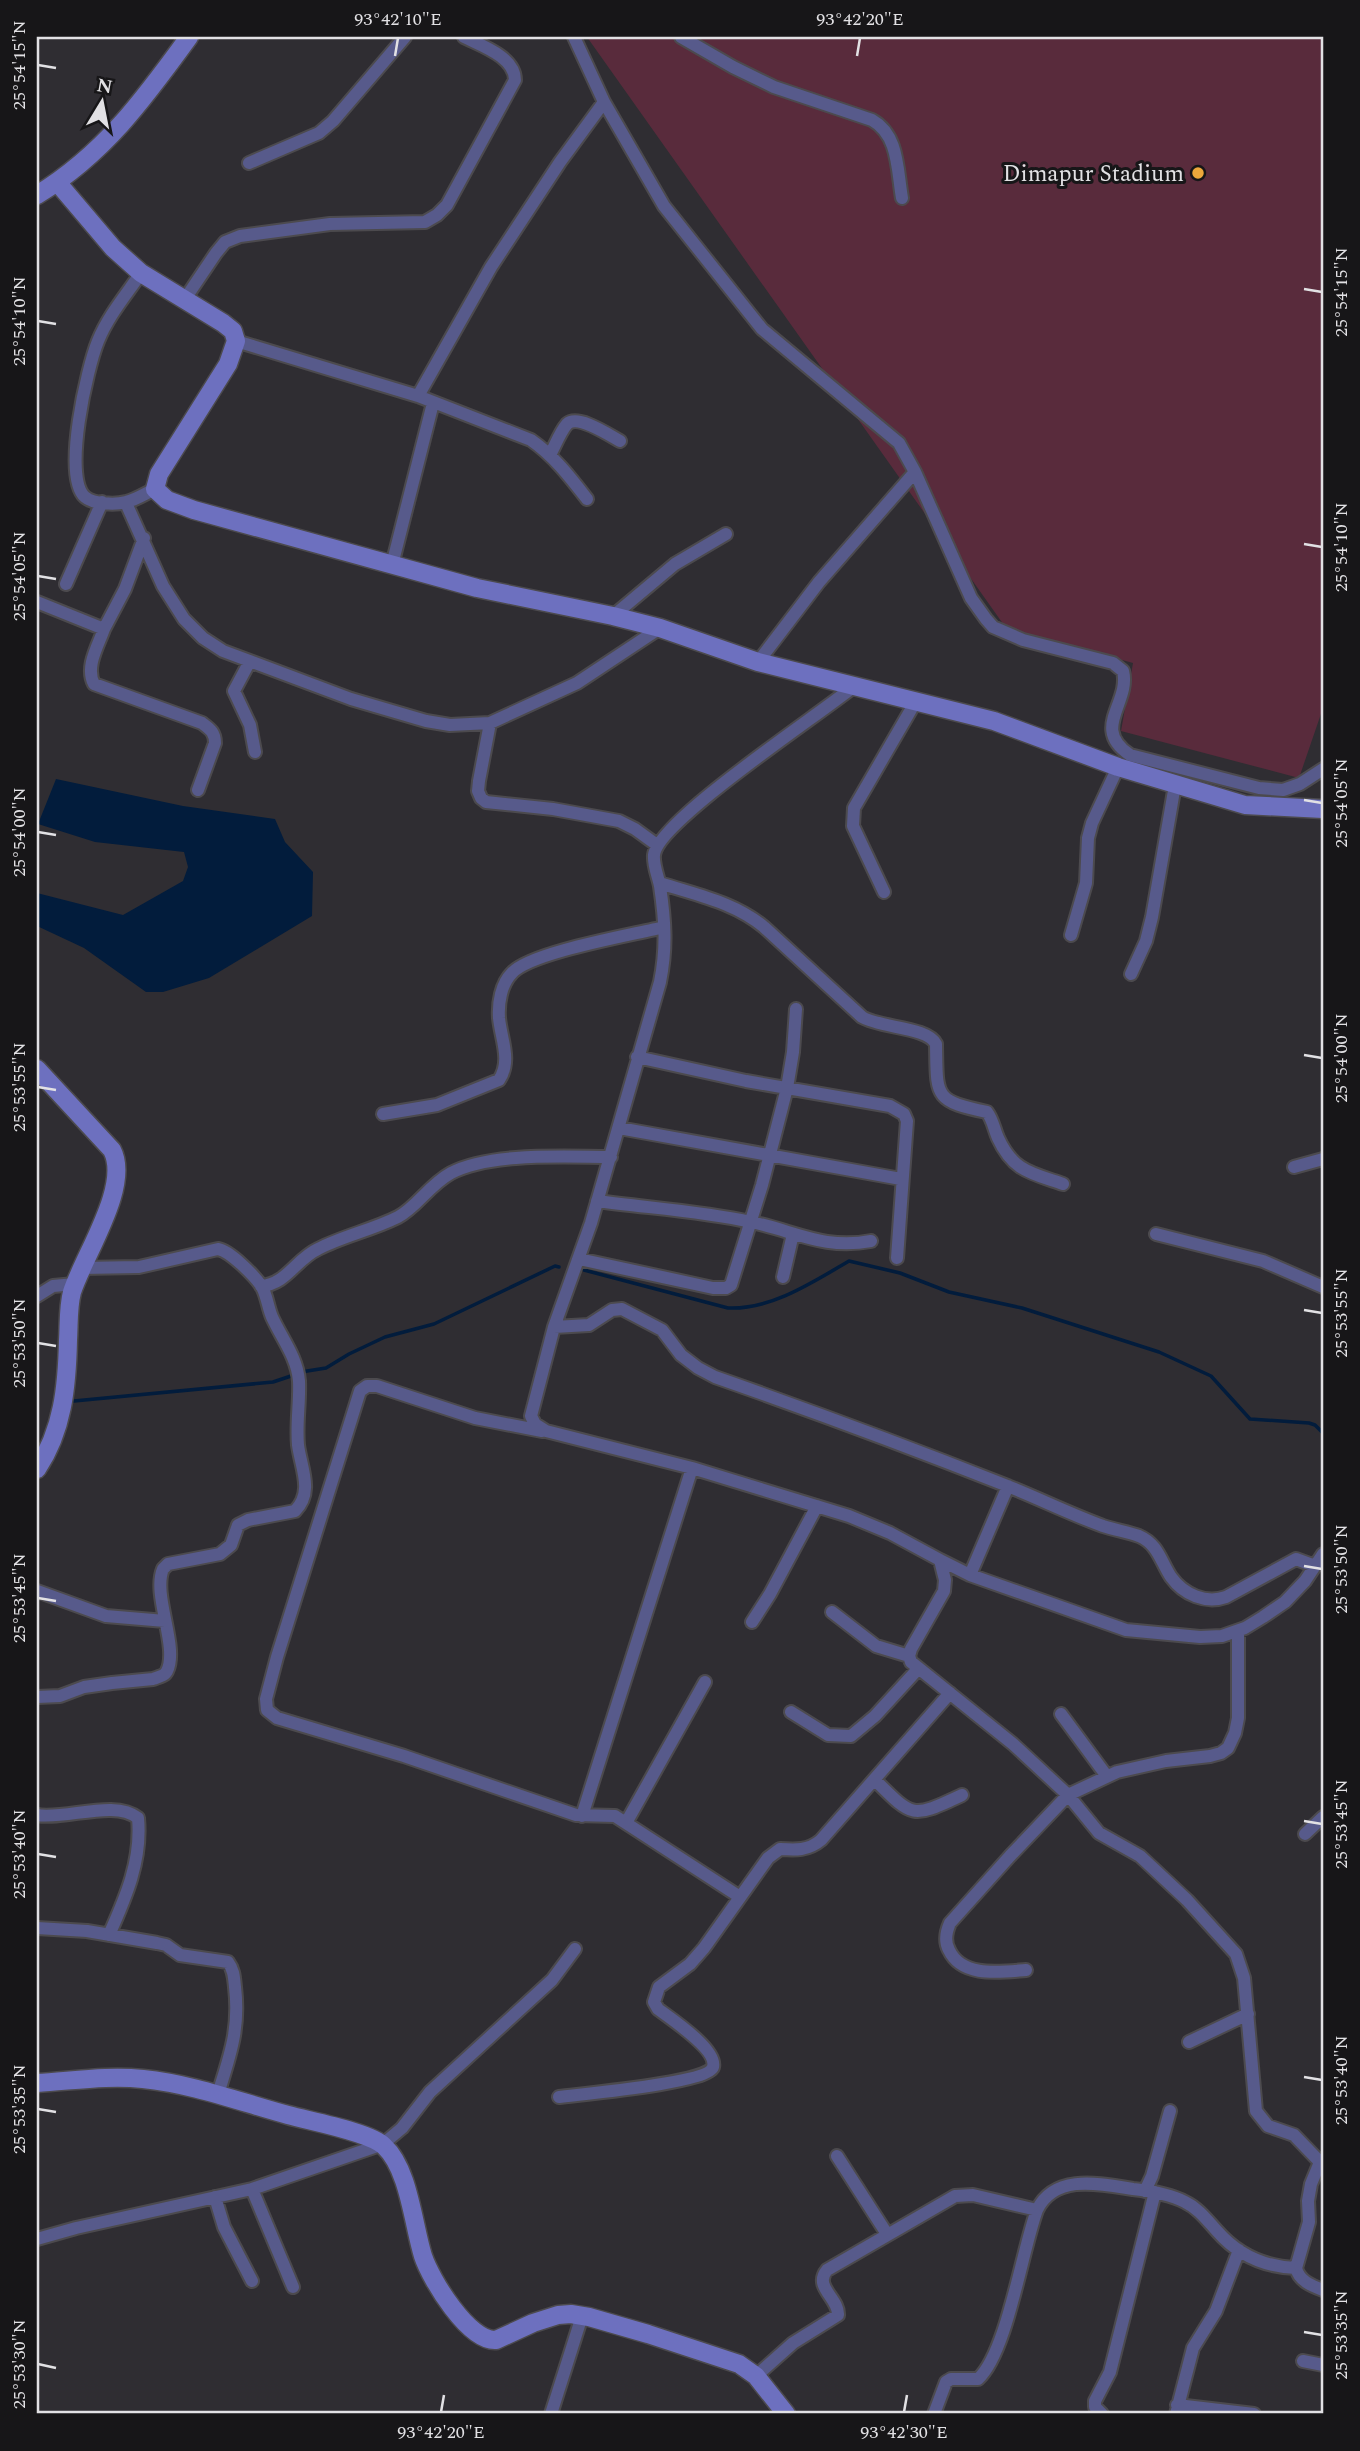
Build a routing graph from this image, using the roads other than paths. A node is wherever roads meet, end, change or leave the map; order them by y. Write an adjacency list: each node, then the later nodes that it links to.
1 (189, 37): 8 (street)
2 (405, 37): 7 (street)
3 (464, 37): 12 (street)
4 (574, 37): 6 (street)
5 (681, 37): 10 (street)
6 (604, 102): 14 (street); 18 (street)
7 (249, 163)
8 (57, 182): 9 (street); 11 (street)
9 (37, 194)
10 (902, 198)
11 (141, 273): 12 (street); 21 (street)
12 (185, 299): 13 (street)
13 (236, 341): 14 (street); 19 (street)
14 (418, 396): 15 (street)
15 (433, 403): 17 (street); 25 (street)
16 (620, 441): 17 (street)
17 (550, 455): 20 (street)
18 (915, 472): 32 (street); 38 (street)
19 (155, 489): 22 (street); 25 (street)
20 (587, 499)
21 (102, 502): 22 (street); 26 (street)
22 (126, 503): 24 (street)
23 (726, 534): 28 (street)
24 (144, 538): 30 (street); 31 (street)
25 (392, 565): 28 (street)
26 (66, 584)
27 (37, 602): 30 (street)
28 (613, 616): 29 (street)
29 (660, 628): 32 (street); 35 (street)
30 (104, 629): 40 (street)
31 (250, 661): 35 (street); 36 (street)
32 (758, 662): 33 (street)
33 (853, 687): 34 (street); 42 (street)
34 (916, 701): 37 (street); 44 (street)
35 (490, 723): 42 (street)
36 (255, 752)
37 (1118, 768): 39 (street); 46 (street)
38 (1323, 769)
39 (1175, 785): 41 (street); 47 (street)
40 (198, 790)
41 (1323, 808)
42 (657, 845): 43 (street)
43 (660, 883): 45 (street); 59 (street)
44 (884, 892)
45 (664, 927): 49 (street); 52 (street)
46 (1071, 935)
47 (1130, 974)
48 (796, 1009): 51 (street)
49 (637, 1057): 51 (street); 53 (street)
50 (37, 1069): 67 (street)
51 (787, 1088): 54 (street); 58 (street)
52 (383, 1114)
53 (619, 1128): 54 (street); 55 (street)
54 (768, 1156): 58 (street); 61 (street)
55 (611, 1157): 60 (street); 69 (street)
56 (1323, 1159): 57 (street)
57 (1294, 1167)
58 (901, 1180): 65 (street)
59 (1063, 1184)
60 (597, 1201): 61 (street); 66 (street)
61 (751, 1222): 62 (street); 66 (street)
62 (793, 1234): 64 (street); 68 (street)
63 (1156, 1234): 70 (street)
64 (871, 1241)
65 (897, 1258)
66 (579, 1259): 72 (street)
67 (78, 1276): 69 (street); 71 (street); 74 (street)
68 (783, 1277)
69 (261, 1286): 85 (street)
70 (1323, 1287)
71 (37, 1296)
72 (554, 1327): 73 (street); 77 (street)
73 (546, 1431): 75 (street); 100 (street)
74 (42, 1448): 76 (street)
75 (692, 1468): 78 (street); 100 (street)
76 (37, 1469)
77 (1008, 1486): 81 (street); 82 (street)
78 (817, 1506): 80 (street); 86 (street)
79 (1323, 1554): 81 (street)
80 (940, 1560): 82 (street); 88 (street)
81 (1315, 1566): 87 (street)
82 (970, 1575): 87 (street)
83 (37, 1591): 85 (street)
84 (832, 1612): 88 (street)
85 (165, 1621): 92 (street)
86 (752, 1622)
87 (1238, 1630): 95 (street)
88 (909, 1656): 89 (street)
89 (918, 1669): 91 (street); 93 (street)
90 (705, 1682): 102 (street)
91 (950, 1693): 96 (street); 98 (street)
92 (37, 1698)
93 (791, 1712)
94 (1061, 1714): 95 (street)
95 (1106, 1775): 98 (street)
96 (875, 1780): 97 (street); 104 (street)
97 (962, 1795)
98 (1068, 1795): 108 (street); 109 (street)
99 (37, 1815): 106 (street)
100 (582, 1816): 102 (street)
101 (1323, 1817): 103 (street)
102 (626, 1822): 104 (street)
103 (1305, 1834)
104 (740, 1896): 113 (street)
105 (37, 1928): 106 (street)
106 (108, 1935): 112 (street)
107 (575, 1949): 115 (street)
108 (1026, 1970)
109 (1248, 2014): 110 (street); 117 (street)
110 (1189, 2042)
111 (37, 2083): 112 (street)
112 (218, 2094): 115 (street)
113 (559, 2097)
114 (1170, 2111): 119 (street)
115 (383, 2144): 118 (street); 129 (street)
116 (837, 2156): 122 (street)
117 (1322, 2162): 125 (street)
118 (251, 2189): 120 (street); 127 (street)
119 (1150, 2191): 121 (street); 124 (street); 134 (street)
120 (215, 2197): 123 (street); 126 (street)
121 (1037, 2210): 122 (street); 137 (street)
122 (887, 2234): 132 (street)
123 (37, 2239)
124 (1239, 2250): 125 (street); 133 (street)
125 (1296, 2268): 128 (street)
126 (252, 2281)
127 (293, 2287)
128 (1323, 2290)
129 (582, 2316): 132 (street); 135 (street)
130 (1303, 2361): 131 (street)
131 (1323, 2365)
132 (756, 2376): 136 (street)
133 (1176, 2409): 138 (street)
134 (1095, 2412)
135 (551, 2414)
136 (786, 2414)
137 (934, 2414)
138 (1254, 2414)

